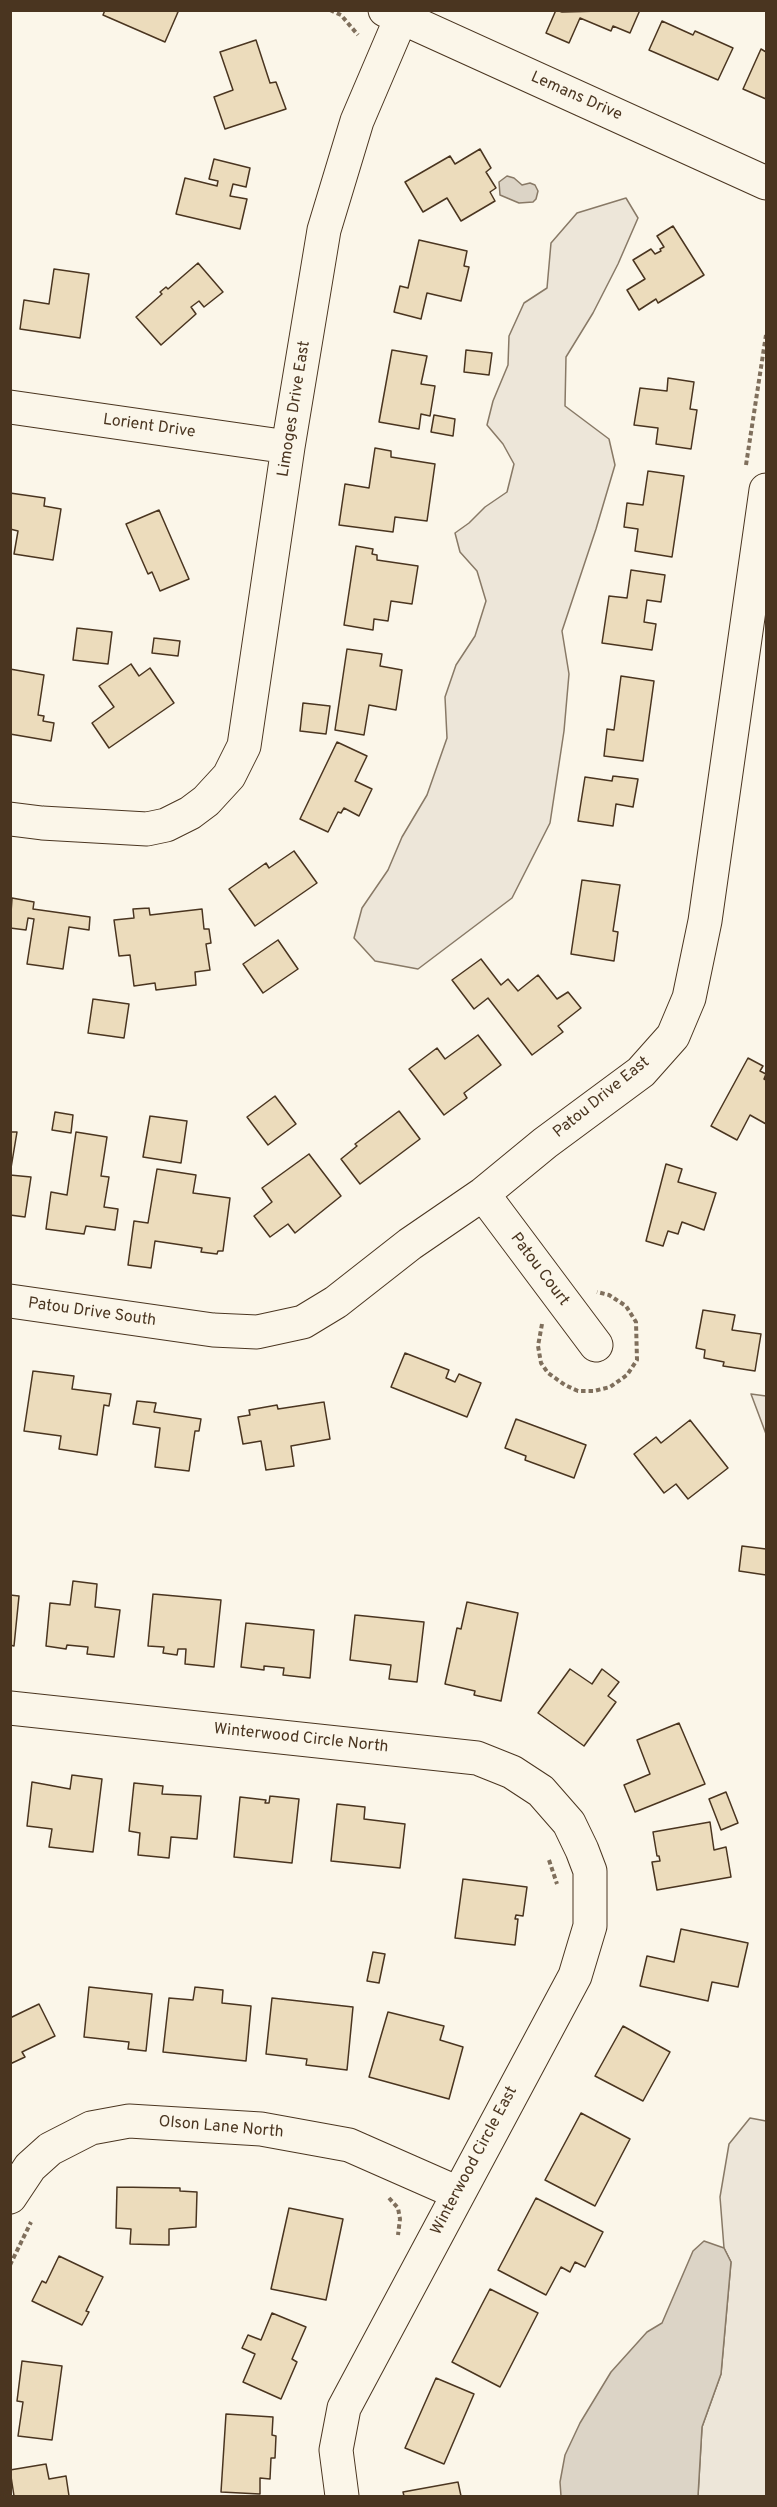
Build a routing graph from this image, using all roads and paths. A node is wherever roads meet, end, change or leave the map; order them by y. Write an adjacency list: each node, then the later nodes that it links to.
1 (330, 10): 3 (path)
2 (393, 14): 4 (street, Lemans Drive); 7 (street, Limoges Drive East)
3 (361, 40)
4 (766, 183)
5 (766, 335): 8 (path)
6 (10, 407): 7 (street, Lorient Drive)
7 (288, 447): 9 (street, Limoges Drive East)
8 (756, 478): 10 (street, Patou Drive East)
9 (10, 819)
10 (483, 1194): 12 (street, Patou Drive East); 13 (street, Patou Court)
11 (10, 1301): 12 (street, Patou Drive South)
12 (173, 1324)
13 (596, 1345)
14 (10, 1708): 15 (street, Winterwood Circle North)
15 (569, 1823): 18 (street, Winterwood Circle East)
16 (548, 1857): 17 (path)
17 (558, 1890)
18 (458, 2193): 20 (street, Olson Lane North); 23 (street, Winterwood Circle East)
19 (387, 2196): 21 (path)
20 (21, 2208): 22 (path)
21 (396, 2240)
22 (10, 2265)
23 (342, 2496)

